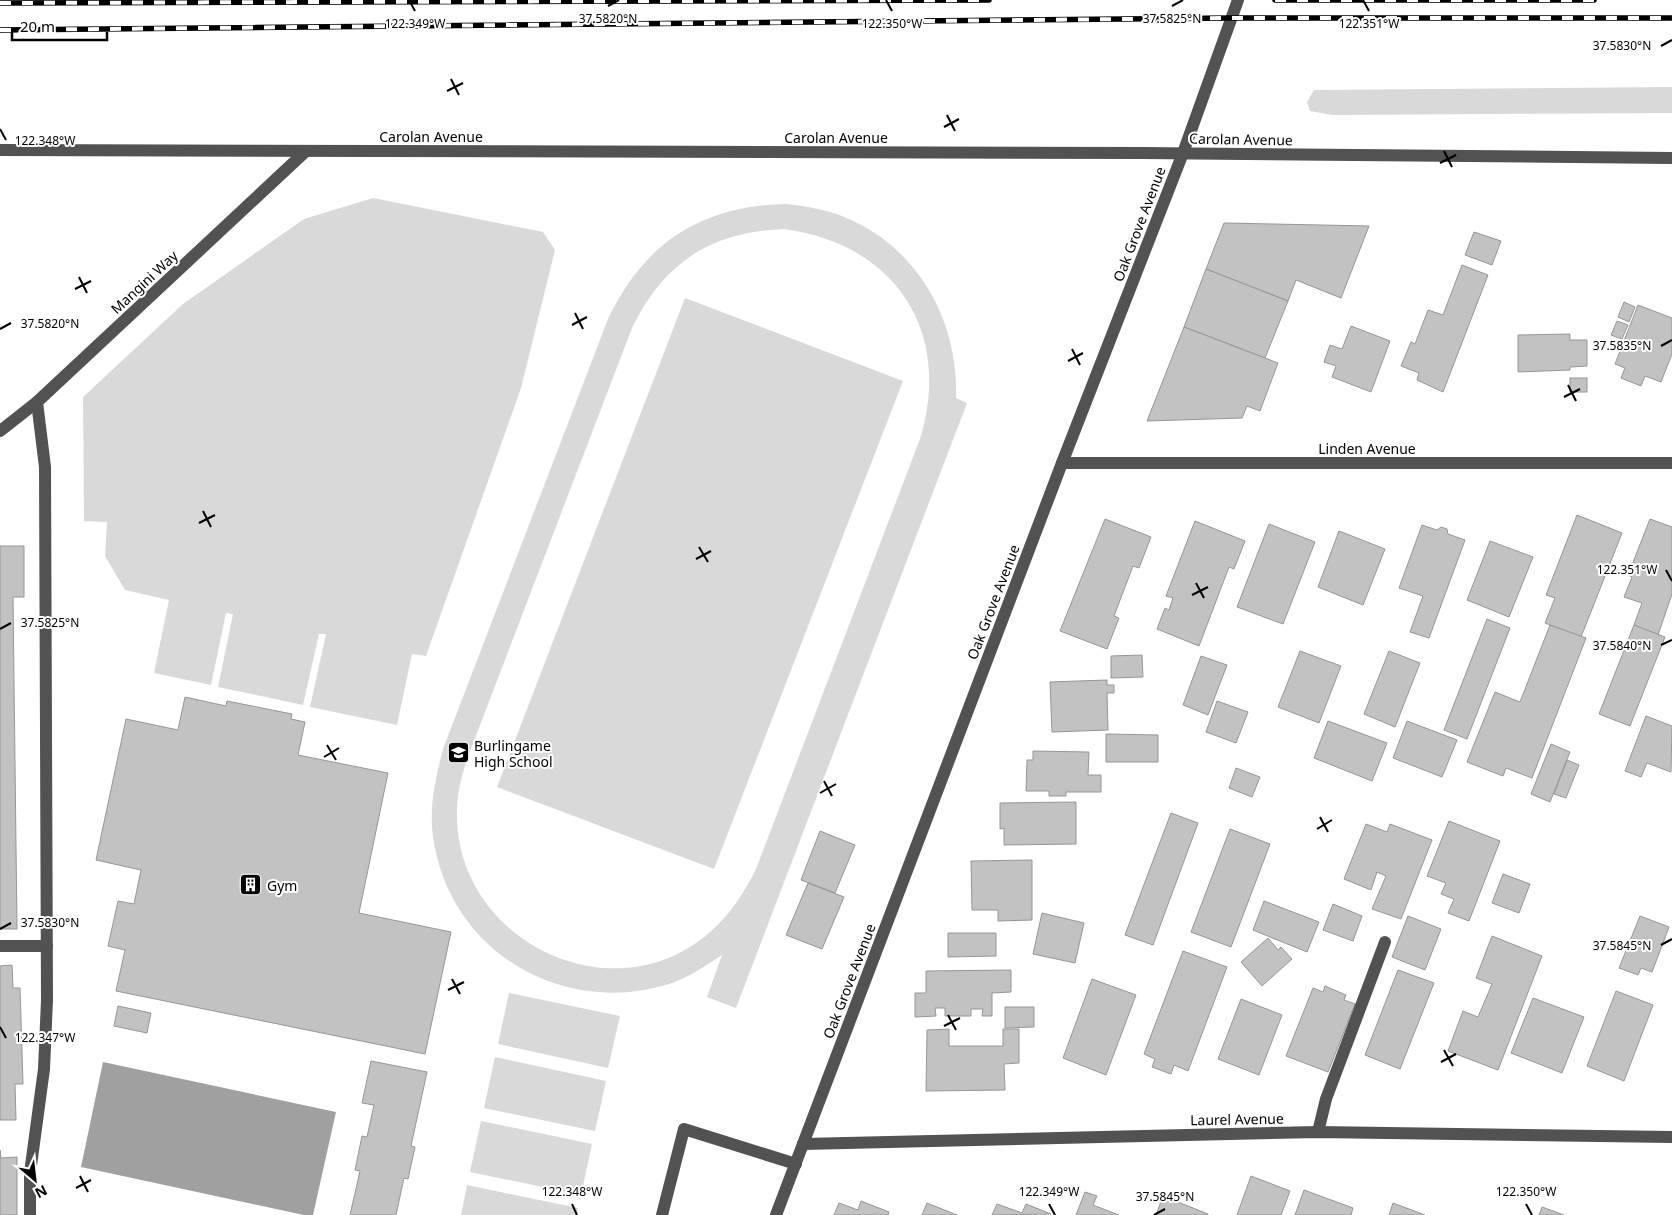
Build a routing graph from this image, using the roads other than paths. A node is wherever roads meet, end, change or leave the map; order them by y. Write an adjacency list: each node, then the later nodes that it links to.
1 (1238, 0): 4 (street, Oak Grove Avenue)
2 (0, 150): 3 (street, Carolan Avenue)
3 (306, 151): 4 (street, Carolan Avenue); 6 (street, Mangini Way)
4 (1183, 153): 5 (street, Carolan Avenue); 8 (street, Oak Grove Avenue)
5 (1672, 158)
6 (37, 402): 7 (street, Mangini Way); 12 (street)
7 (0, 432)
8 (1062, 463): 9 (street, Linden Avenue); 15 (street, Oak Grove Avenue)
9 (1672, 463)
10 (1385, 942): 13 (street)
11 (0, 946): 12 (street)
12 (48, 946): 17 (street)
13 (1318, 1132): 14 (street, Laurel Avenue); 15 (street, Laurel Avenue)
14 (1672, 1137)
15 (803, 1144): 16 (street, Oak Grove Avenue)
16 (796, 1164): 18 (street); 19 (street, Oak Grove Avenue)
17 (30, 1215)
18 (662, 1215)
19 (776, 1215)

